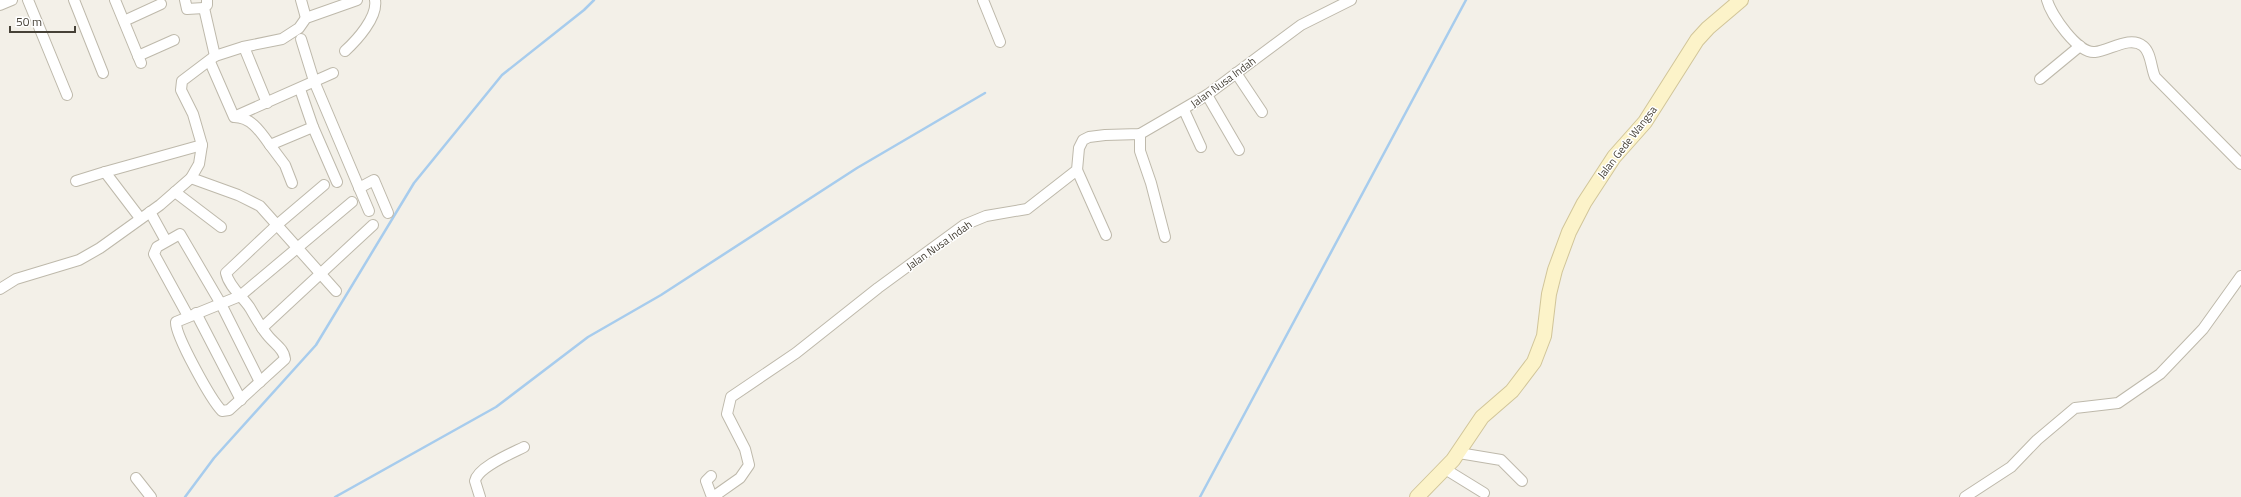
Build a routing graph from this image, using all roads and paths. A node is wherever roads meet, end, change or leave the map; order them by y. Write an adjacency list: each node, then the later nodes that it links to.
1 (12, 0): 15 (street)
2 (28, 0): 31 (street)
3 (74, 0): 25 (street)
4 (115, 0): 17 (street)
5 (185, 0): 14 (street)
6 (301, 0): 16 (street)
7 (356, 0): 16 (street)
8 (375, 0): 23 (street)
9 (982, 0): 20 (street)
10 (1351, 0): 27 (street, Jalan Nusa Indah)
11 (1741, 0): 76 (street, Jalan Gede Wangsa)
12 (2047, 0): 21 (street)
13 (161, 4): 17 (street)
14 (205, 4): 24 (street)
15 (0, 5)
16 (306, 18): 22 (street)
17 (124, 21): 19 (street)
18 (301, 39): 29 (street)
19 (174, 40)
20 (1000, 42)
21 (2080, 46): 28 (street); 43 (street)
22 (244, 47): 24 (street); 33 (street)
23 (345, 51)
24 (212, 59): 36 (street); 39 (street)
25 (103, 73)
26 (333, 73): 29 (street)
27 (1236, 73): 32 (street, Jalan Nusa Indah); 35 (street)
28 (2040, 79)
29 (314, 81): 33 (street); 51 (street)
30 (301, 92): 37 (street)
31 (67, 95)
32 (1207, 95): 34 (street, Jalan Nusa Indah); 42 (street)
33 (267, 103): 36 (street)
34 (1184, 110): 38 (street, Jalan Nusa Indah); 41 (street)
35 (1262, 112)
36 (234, 117): 40 (street)
37 (313, 127): 40 (street); 48 (street)
38 (1140, 134): 44 (street, Jalan Nusa Indah); 62 (street)
39 (202, 145): 45 (street); 46 (street)
40 (270, 145): 49 (street)
41 (1201, 146)
42 (1239, 150)
43 (2241, 164)
44 (1077, 170): 61 (street); 84 (street, Jalan Nusa Indah)
45 (105, 172): 47 (street); 57 (street)
46 (191, 178): 52 (street); 58 (street)
47 (76, 181)
48 (337, 182)
49 (292, 183)
50 (324, 185): 58 (street)
51 (359, 188): 54 (street); 56 (street)
52 (175, 192): 55 (street); 60 (street)
53 (352, 202): 64 (street)
54 (369, 211)
55 (150, 212): 57 (street); 63 (street)
56 (388, 214)
57 (140, 218): 67 (street)
58 (278, 224): 64 (street); 69 (street)
59 (373, 225): 65 (street)
60 (221, 227)
61 (1106, 235)
62 (1165, 237)
63 (166, 241): 70 (street); 71 (street)
64 (298, 248): 65 (street); 69 (street)
65 (321, 274): 68 (street); 72 (street)
66 (2241, 276): 86 (street)
67 (0, 289)
68 (336, 291)
69 (240, 296): 70 (street); 72 (street)
70 (221, 304): 71 (street); 73 (street)
71 (192, 315): 74 (street); 74 (street)
72 (262, 328): 73 (street)
73 (260, 382): 74 (street)
74 (241, 400)
75 (524, 447): 83 (street)
76 (1459, 453): 77 (street, Jalan Gede Wangsa); 80 (street)
77 (1445, 469): 81 (street); 85 (street, Jalan Gede Wangsa)
78 (711, 476): 84 (street)
79 (136, 478): 82 (street)
80 (1522, 481)
81 (1484, 493)
82 (151, 497)
83 (480, 497)
84 (712, 497)
85 (1417, 497)
86 (1966, 497)

